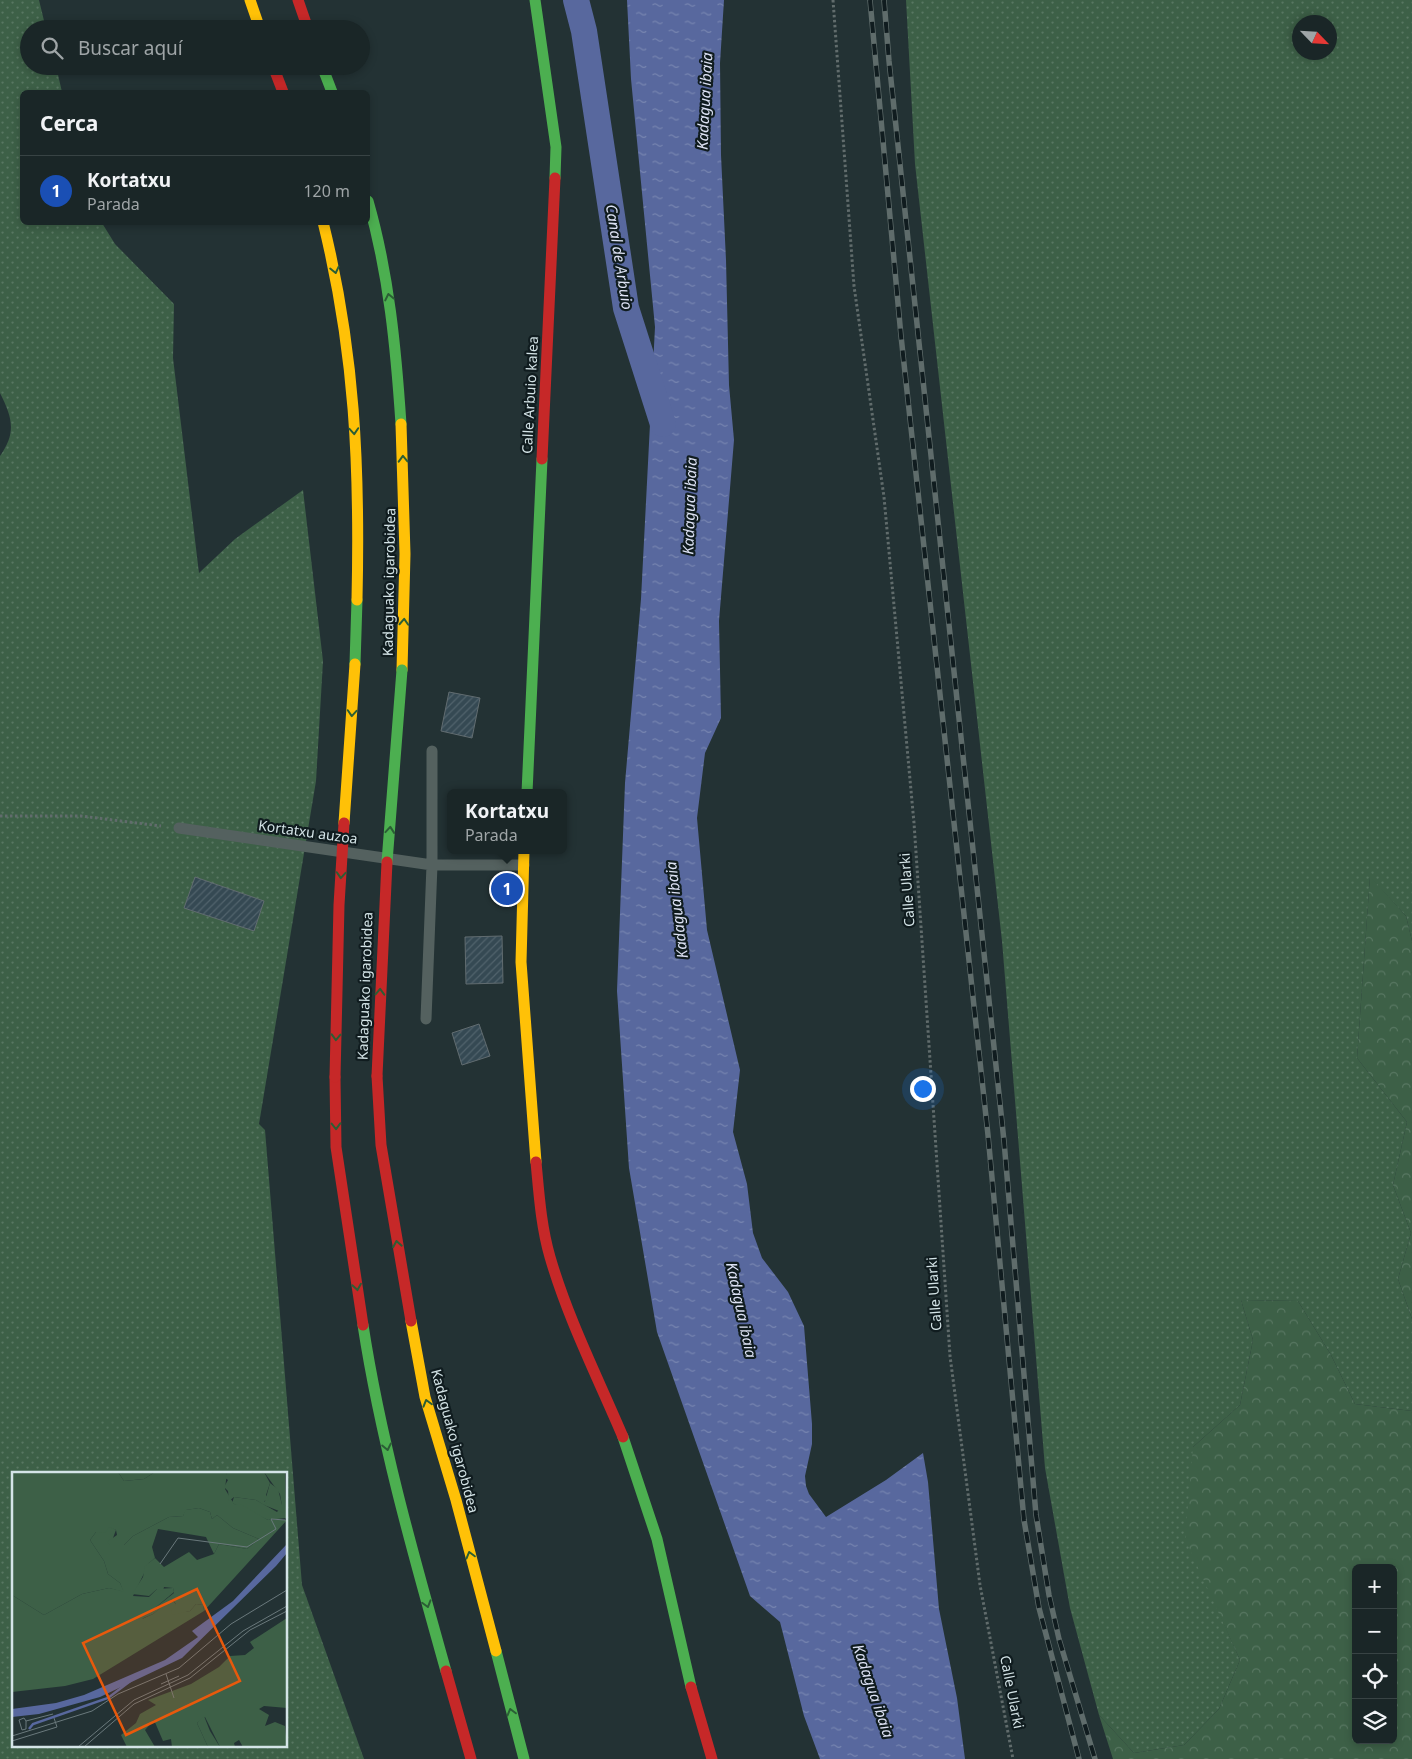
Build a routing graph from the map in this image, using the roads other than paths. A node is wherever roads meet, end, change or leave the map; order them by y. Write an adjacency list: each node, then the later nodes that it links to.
1 (250, 0): 4 (main road)
2 (298, 0): 5 (main road)
3 (535, 0): 13 (main road, Calle Arbuio kalea)
4 (257, 20)
5 (305, 20)
6 (276, 75): 8 (main road)
7 (325, 75): 9 (main road)
8 (282, 90)
9 (331, 90)
10 (370, 211): 20 (main road, Kadaguako igarobidea, one-way to 10, bridge)
11 (324, 225): 19 (main road, Kadaguako igarobidea, one-way to 19, bridge)
12 (432, 751): 16 (lane)
13 (527, 789)
14 (179, 828): 16 (lane, Kortatxu auzoa)
15 (524, 854): 17 (main road)
16 (432, 864): 17 (lane, Kortatxu auzoa); 18 (lane)
17 (524, 865): 21 (main road)
18 (426, 1020)
19 (471, 1759)
20 (524, 1759)
21 (712, 1759)

